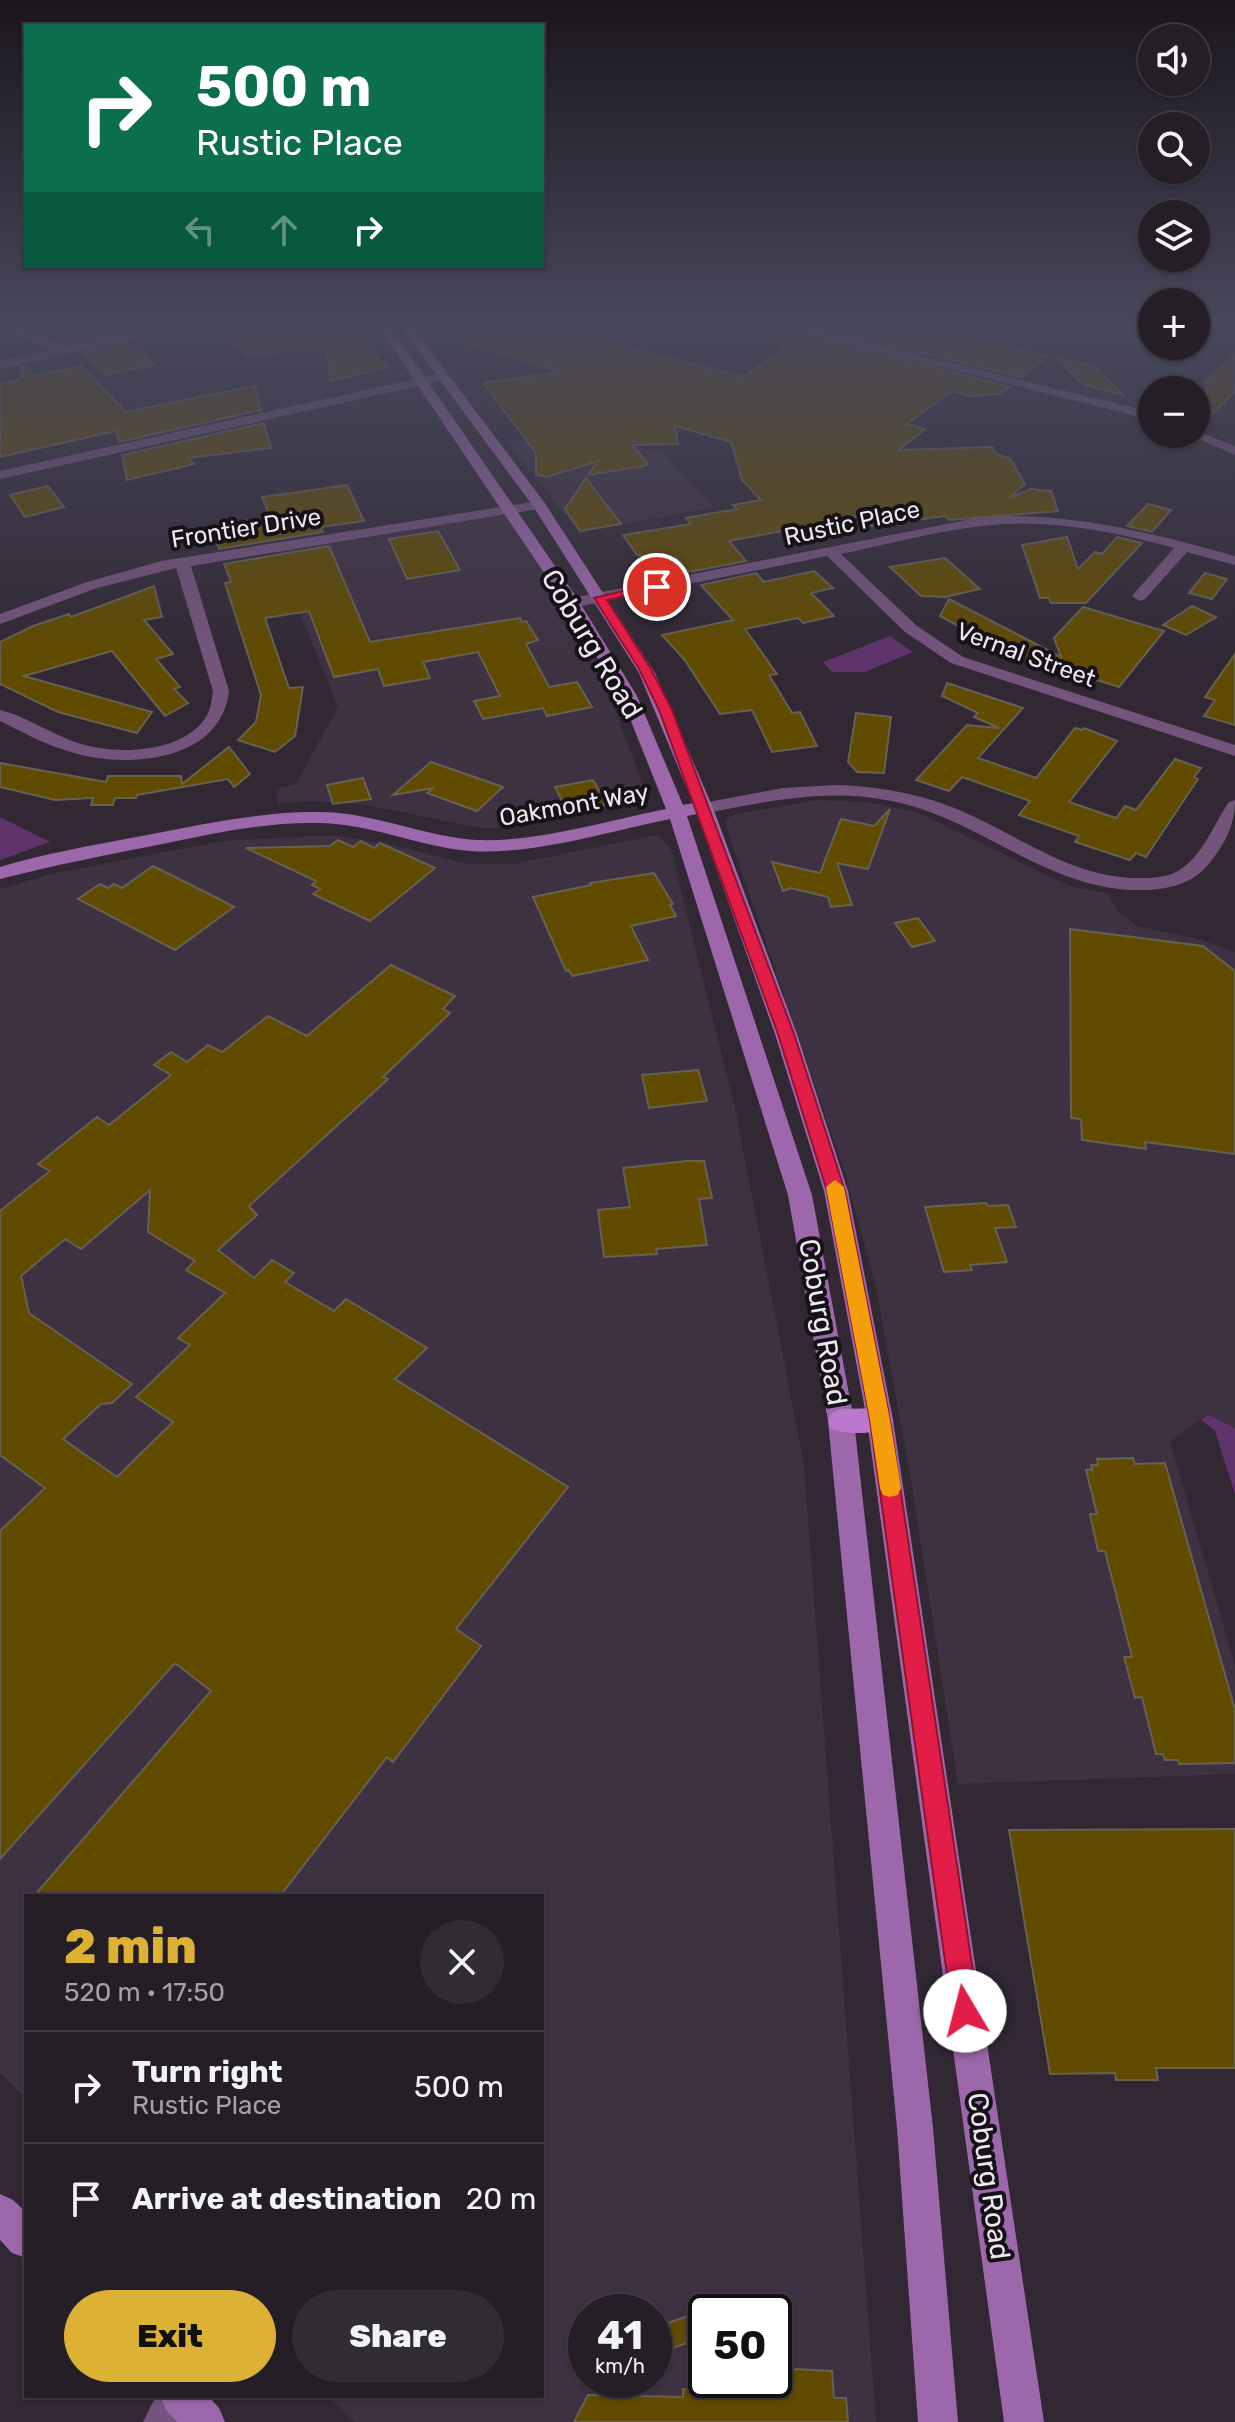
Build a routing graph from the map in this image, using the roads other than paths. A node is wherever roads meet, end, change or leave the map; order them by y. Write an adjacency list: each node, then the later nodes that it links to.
1 (179, 435): 6 (street)
2 (457, 435): 8 (main road, Coburg Road)
3 (486, 435): 7 (main road, Coburg Road)
4 (1210, 439): 5 (street)
5 (1232, 446)
6 (0, 475)
7 (539, 505): 8 (street, Frontier Drive); 14 (main road, Coburg Road)
8 (507, 511): 12 (street, Frontier Drive); 15 (main road, Coburg Road)
9 (1184, 546): 10 (street, Rustic Place); 11 (street, Rustic Place); 13 (street)
10 (831, 552): 14 (street, Rustic Place); 18 (street, Vernal Street)
11 (1235, 561)
12 (182, 562): 16 (street, Frontier Drive); 17 (street)
13 (1140, 596)
14 (599, 598): 15 (street, Rustic Place); 20 (main road, Coburg Road)
15 (572, 603): 20 (main road, Coburg Road)
16 (0, 619)
17 (0, 715)
18 (1235, 751)
19 (1235, 806): 20 (street, Oakmont Way)
20 (690, 810): 21 (main road, Oakmont Way); 22 (main road, Coburg Road); 23 (main road, Coburg Road)
21 (0, 873)
22 (880, 1420): 23 (main road); 31 (main road, Coburg Road)
23 (841, 1421): 30 (main road, Coburg Road)
24 (0, 2213): 25 (main road)
25 (24, 2237)
26 (179, 2398): 28 (street)
27 (182, 2398): 29 (main road)
28 (163, 2422)
29 (205, 2422)
30 (938, 2422)
31 (1024, 2422)

